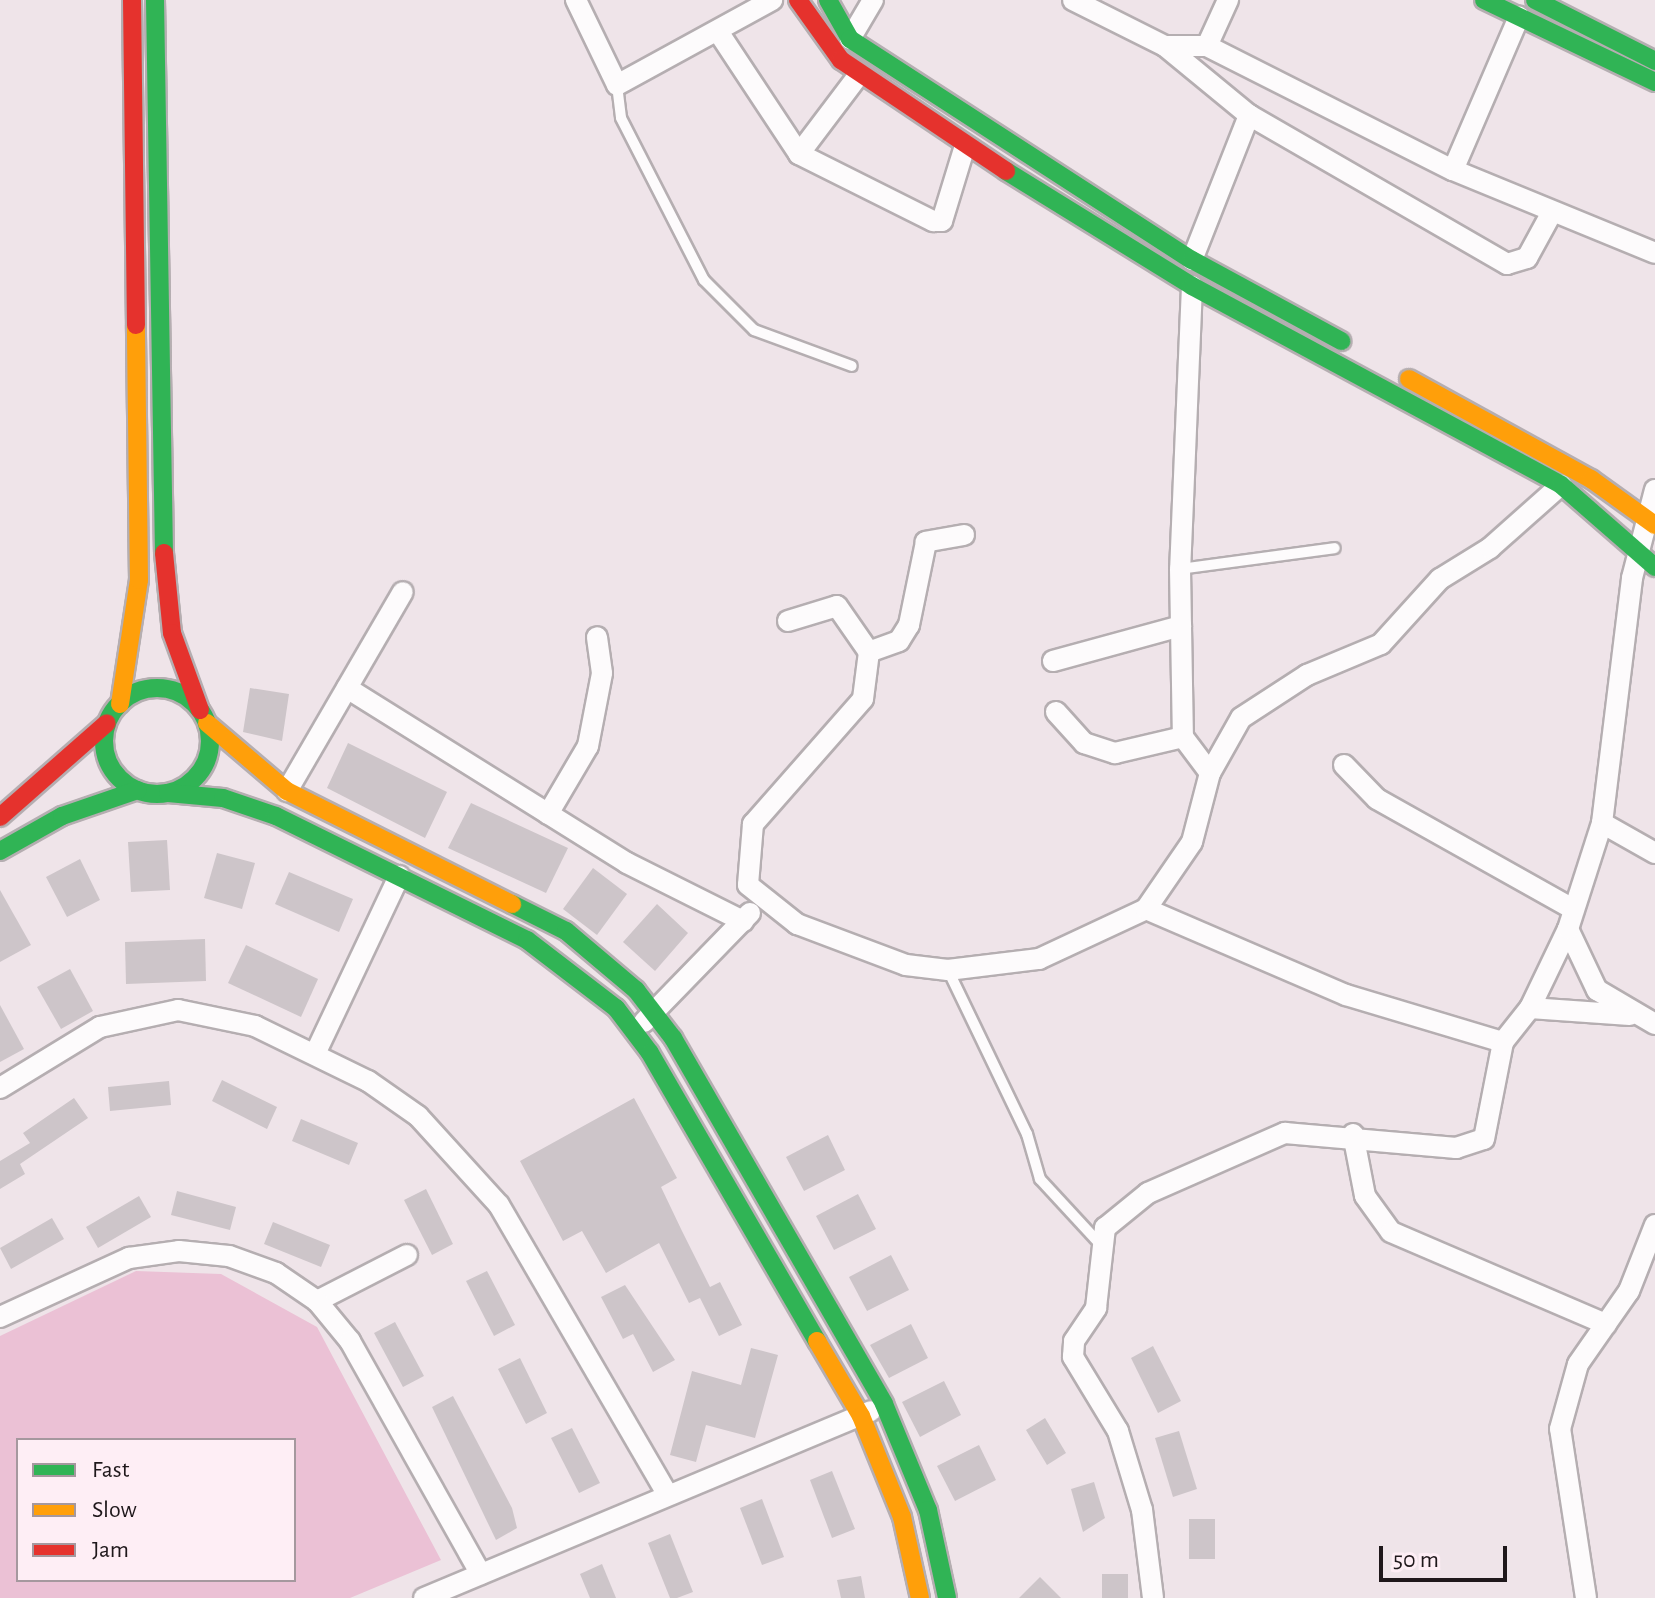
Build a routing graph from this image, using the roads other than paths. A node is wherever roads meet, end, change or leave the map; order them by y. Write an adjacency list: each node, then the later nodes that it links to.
1 (132, 0): 25 (street)
2 (155, 0): 26 (street)
3 (576, 0): 20 (street)
4 (772, 0): 13 (street)
5 (798, 0): 18 (street)
6 (828, 0): 14 (street)
7 (873, 0): 14 (street)
8 (1073, 0): 15 (street)
9 (1228, 0): 16 (street)
10 (1484, 0): 12 (street)
11 (1535, 0): 17 (street)
12 (1519, 17): 19 (street); 24 (street)
13 (719, 33): 20 (street); 23 (street)
14 (850, 39): 29 (street)
15 (1165, 46): 16 (street); 21 (street)
16 (1207, 46): 24 (street)
17 (1655, 61)
18 (858, 76): 22 (street); 23 (street)
19 (1655, 82)
20 (617, 85): 31 (lane)
21 (1249, 115): 27 (street); 29 (street)
22 (965, 146): 23 (street); 30 (street)
23 (799, 154)
24 (1453, 170): 27 (street)
25 (134, 196): 26 (street); 46 (street)
26 (158, 196): 48 (street)
27 (1551, 214): 28 (street)
28 (1655, 253)
29 (1192, 260): 34 (street)
30 (1192, 286): 32 (street); 38 (street)
31 (852, 366)
32 (1561, 485): 37 (street); 52 (street)
33 (1655, 490): 34 (street)
34 (1651, 521): 37 (street)
35 (964, 535): 43 (street)
36 (1335, 548): 38 (lane)
37 (1648, 560): 58 (street)
38 (1180, 569): 41 (street)
39 (403, 592): 45 (street)
40 (788, 621): 43 (street)
41 (1181, 626): 44 (street); 50 (street)
42 (597, 637): 56 (street)
43 (869, 652): 64 (street)
44 (1053, 661)
45 (347, 688): 54 (street); 56 (street)
46 (120, 704): 48 (street); 49 (street)
47 (1056, 712): 50 (street)
48 (203, 716): 54 (street); 55 (street)
49 (107, 723): 53 (street); 57 (street)
50 (1183, 737): 52 (street)
51 (1344, 765): 66 (street)
52 (1210, 773): 65 (street)
53 (138, 790): 55 (street); 60 (street)
54 (287, 791): 59 (street)
55 (168, 793): 63 (street)
56 (548, 814): 67 (street)
57 (0, 817)
58 (1602, 823): 61 (street); 66 (street)
59 (396, 846): 62 (street); 63 (street)
60 (0, 851)
61 (1655, 853)
62 (424, 859): 63 (street); 70 (street)
63 (399, 876): 72 (street); 74 (street)
64 (760, 902): 67 (street); 68 (street)
65 (1146, 909): 68 (street); 73 (street)
66 (1570, 919): 69 (street); 71 (street)
67 (743, 921): 70 (street)
68 (948, 970): 78 (lane)
69 (1530, 1008): 71 (street); 73 (street)
70 (655, 1013): 72 (street); 83 (street)
71 (1648, 1021)
72 (634, 1029): 84 (street)
73 (1503, 1042): 76 (street)
74 (315, 1054): 75 (street); 85 (street)
75 (0, 1088)
76 (1353, 1134): 78 (street); 82 (street)
77 (1655, 1225): 82 (street)
78 (1099, 1243): 90 (street)
79 (407, 1255): 80 (street)
80 (317, 1301): 81 (street); 86 (street)
81 (0, 1317)
82 (1606, 1324): 91 (street)
83 (884, 1404): 84 (street); 89 (street)
84 (861, 1416): 85 (street); 88 (street)
85 (667, 1494): 86 (street)
86 (481, 1574): 87 (street)
87 (424, 1598)
88 (920, 1598)
89 (947, 1598)
90 (1153, 1598)
91 (1586, 1598)

